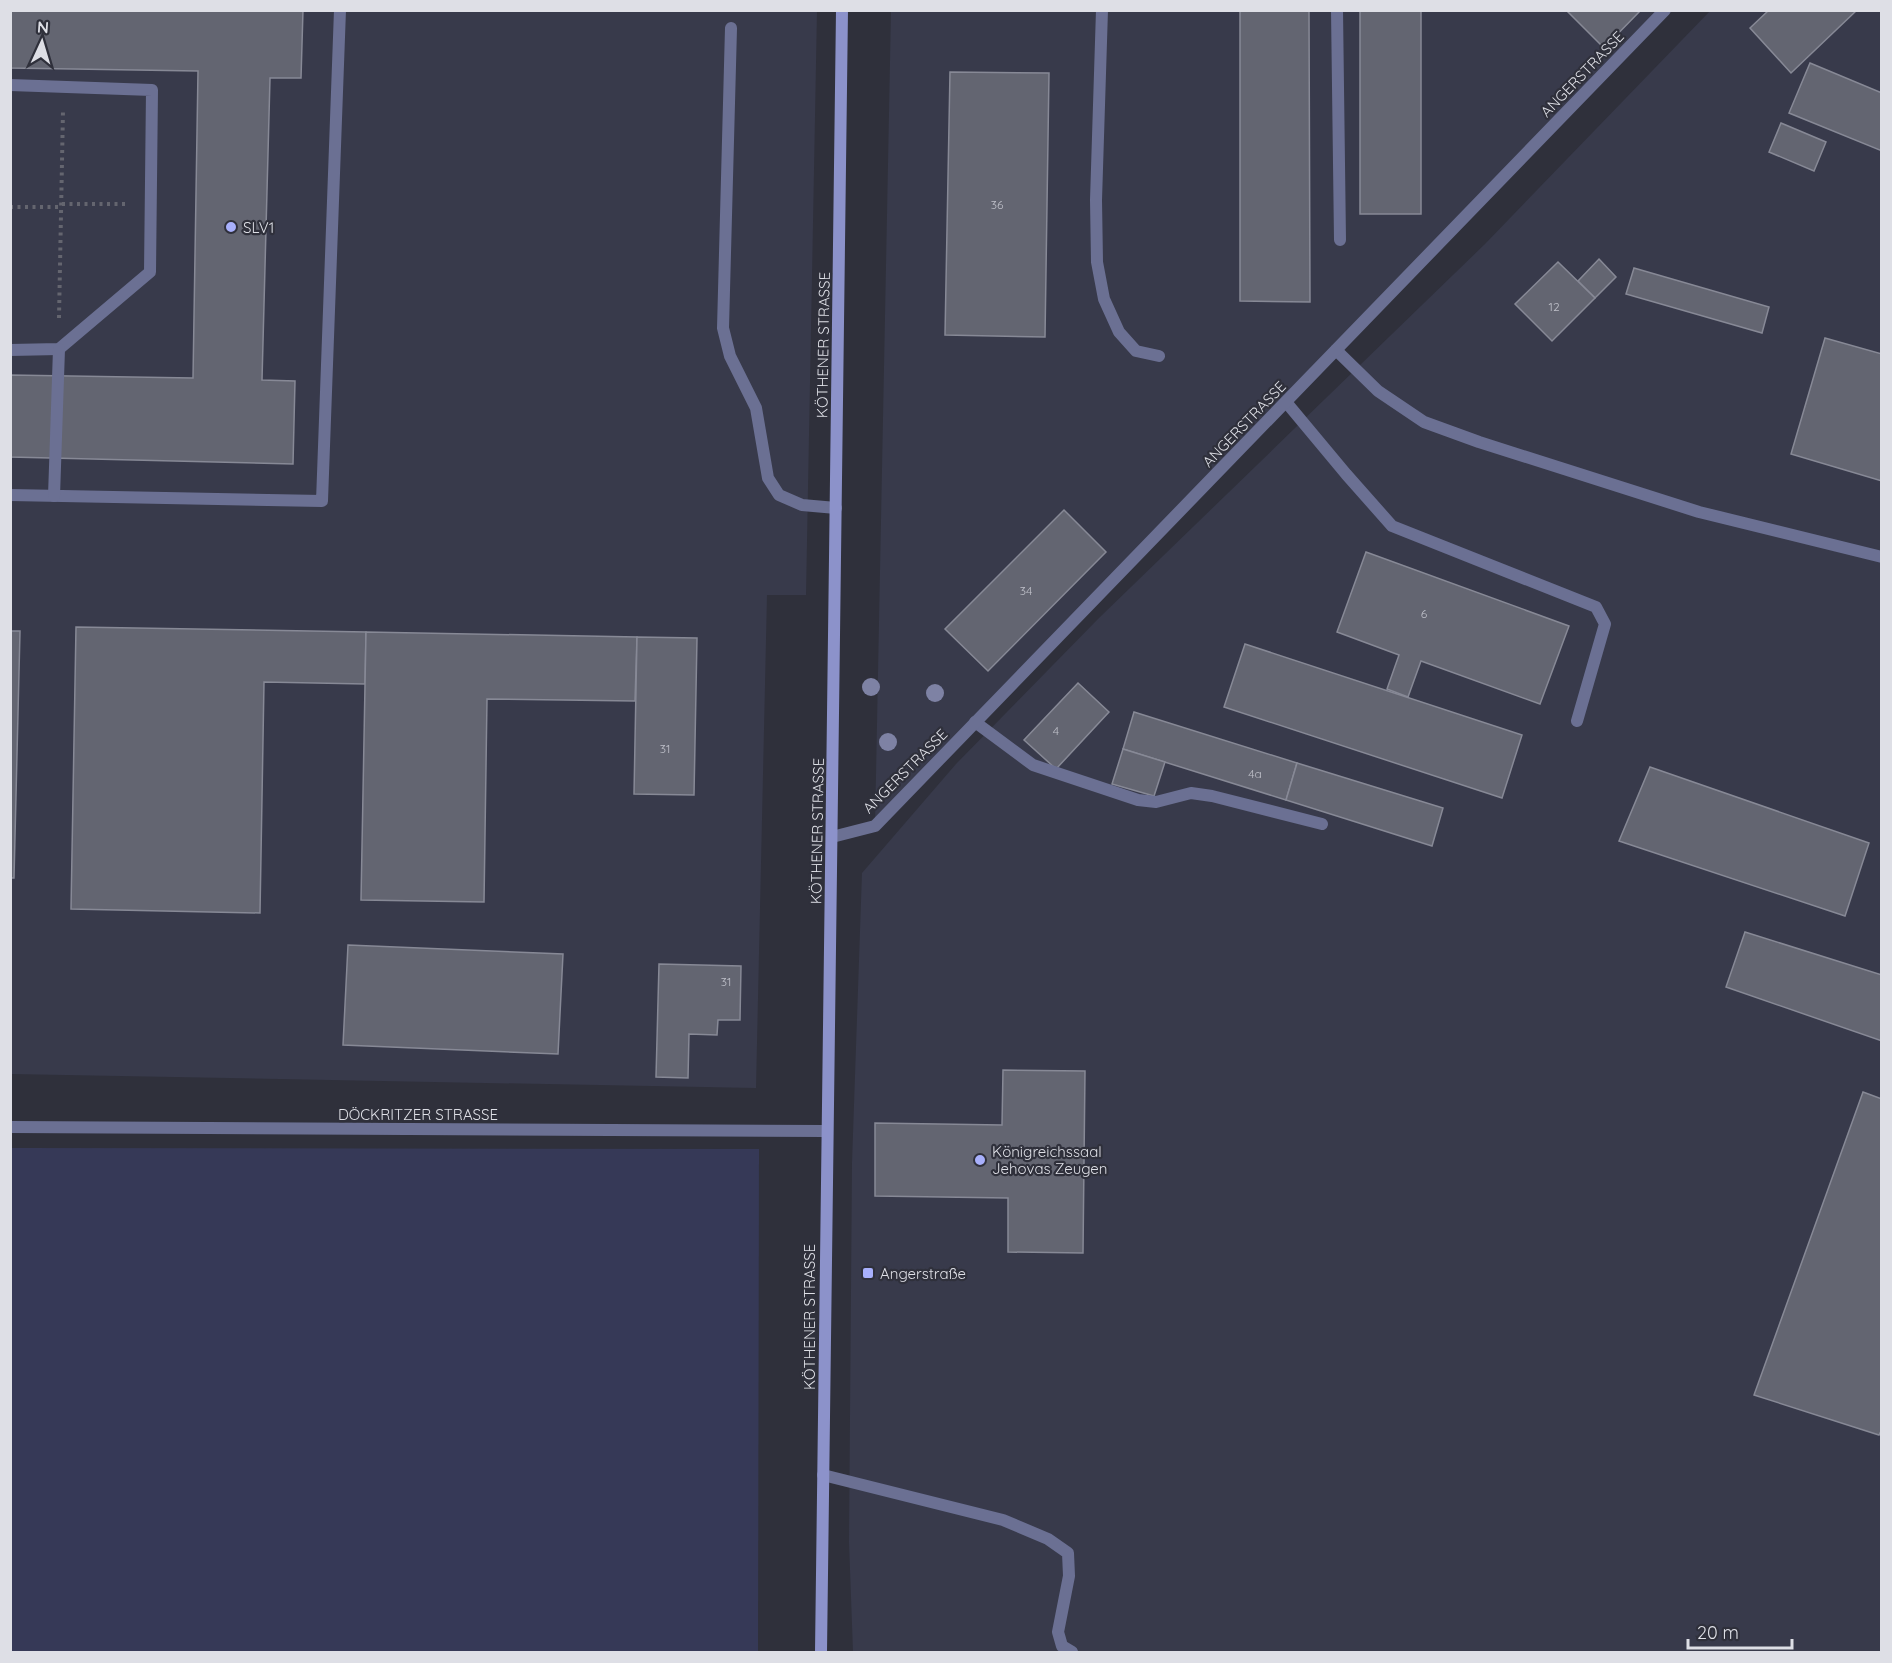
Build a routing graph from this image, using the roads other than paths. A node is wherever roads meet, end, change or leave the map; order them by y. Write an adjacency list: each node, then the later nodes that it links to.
1 (340, 10): 15 (street)
2 (842, 10): 16 (main road, KÖTHENER STRASSE)
3 (1102, 10): 12 (street)
4 (1337, 10): 8 (street)
5 (1665, 10): 11 (street, ANGERSTRASSE)
6 (731, 28): 16 (street)
7 (10, 85): 9 (street)
8 (1340, 240)
9 (59, 349): 10 (street); 15 (street)
10 (10, 350)
11 (1336, 350): 13 (street, ANGERSTRASSE); 17 (street)
12 (1159, 356)
13 (1286, 402): 18 (street); 19 (street, ANGERSTRASSE)
14 (10, 495): 15 (street)
15 (54, 496)
16 (836, 508): 21 (main road, KÖTHENER STRASSE)
17 (1881, 557)
18 (1577, 721)
19 (975, 722): 20 (street); 21 (street, ANGERSTRASSE)
20 (1322, 824)
21 (832, 837): 23 (main road, KÖTHENER STRASSE)
22 (10, 1127): 23 (street, DÖCKRITZER STRASSE)
23 (826, 1131): 24 (main road, KÖTHENER STRASSE)
24 (823, 1475): 25 (main road, KÖTHENER STRASSE); 26 (street)
25 (821, 1653)
26 (1072, 1653)

